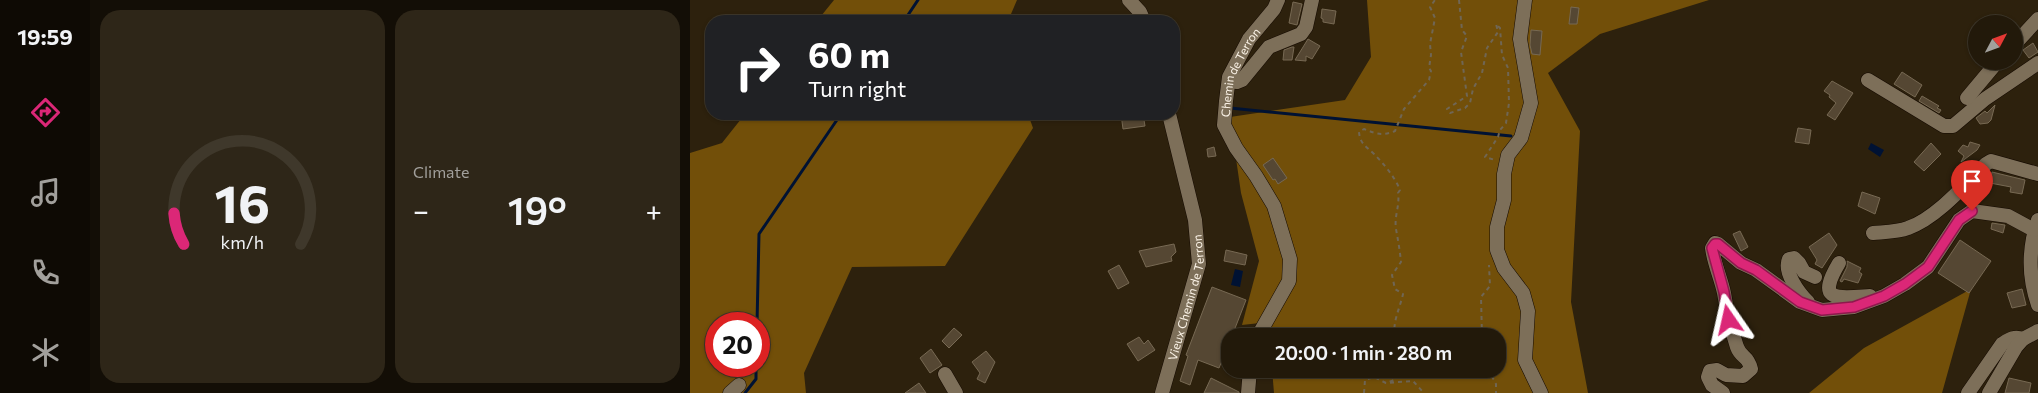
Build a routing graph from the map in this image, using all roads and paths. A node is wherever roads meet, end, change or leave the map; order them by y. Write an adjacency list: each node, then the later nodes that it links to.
1 (1129, 0): 7 (street)
2 (1278, 0): 13 (street, Chemin de Terron)
3 (1312, 0): 13 (street)
4 (1435, 0): 27 (path)
5 (1459, 0): 16 (path)
6 (1525, 0): 16 (street)
7 (1141, 15)
8 (2038, 19): 9 (street)
9 (2023, 35)
10 (2038, 63): 12 (street)
11 (1990, 70): 14 (street)
12 (1868, 80)
13 (1229, 81): 26 (street, Chemin de Terron)
14 (1967, 98)
15 (1170, 120): 38 (street, Vieux Chemin de Terron)
16 (1506, 161): 44 (street)
17 (2038, 174): 19 (street)
18 (2036, 225): 23 (street); 24 (street)
19 (1873, 233)
20 (1488, 259): 28 (path)
21 (1839, 263): 23 (street)
22 (1815, 278): 25 (street)
23 (1884, 296): 25 (street)
24 (2038, 305)
25 (1812, 306): 45 (street)
26 (1263, 328)
27 (1393, 328)
28 (1482, 328)
29 (2038, 331): 30 (street)
30 (2023, 339): 46 (street); 47 (street)
31 (945, 374): 37 (street)
32 (1249, 378): 39 (street)
33 (1253, 378): 40 (street)
34 (1390, 378): 36 (path)
35 (1493, 378): 43 (path)
36 (1386, 383): 41 (path); 42 (path)
37 (956, 393)
38 (1162, 393)
39 (1248, 393)
40 (1260, 393)
41 (1364, 393)
42 (1424, 393)
43 (1496, 393)
44 (1541, 393)
45 (1723, 393)
46 (1968, 393)
47 (1989, 393)

